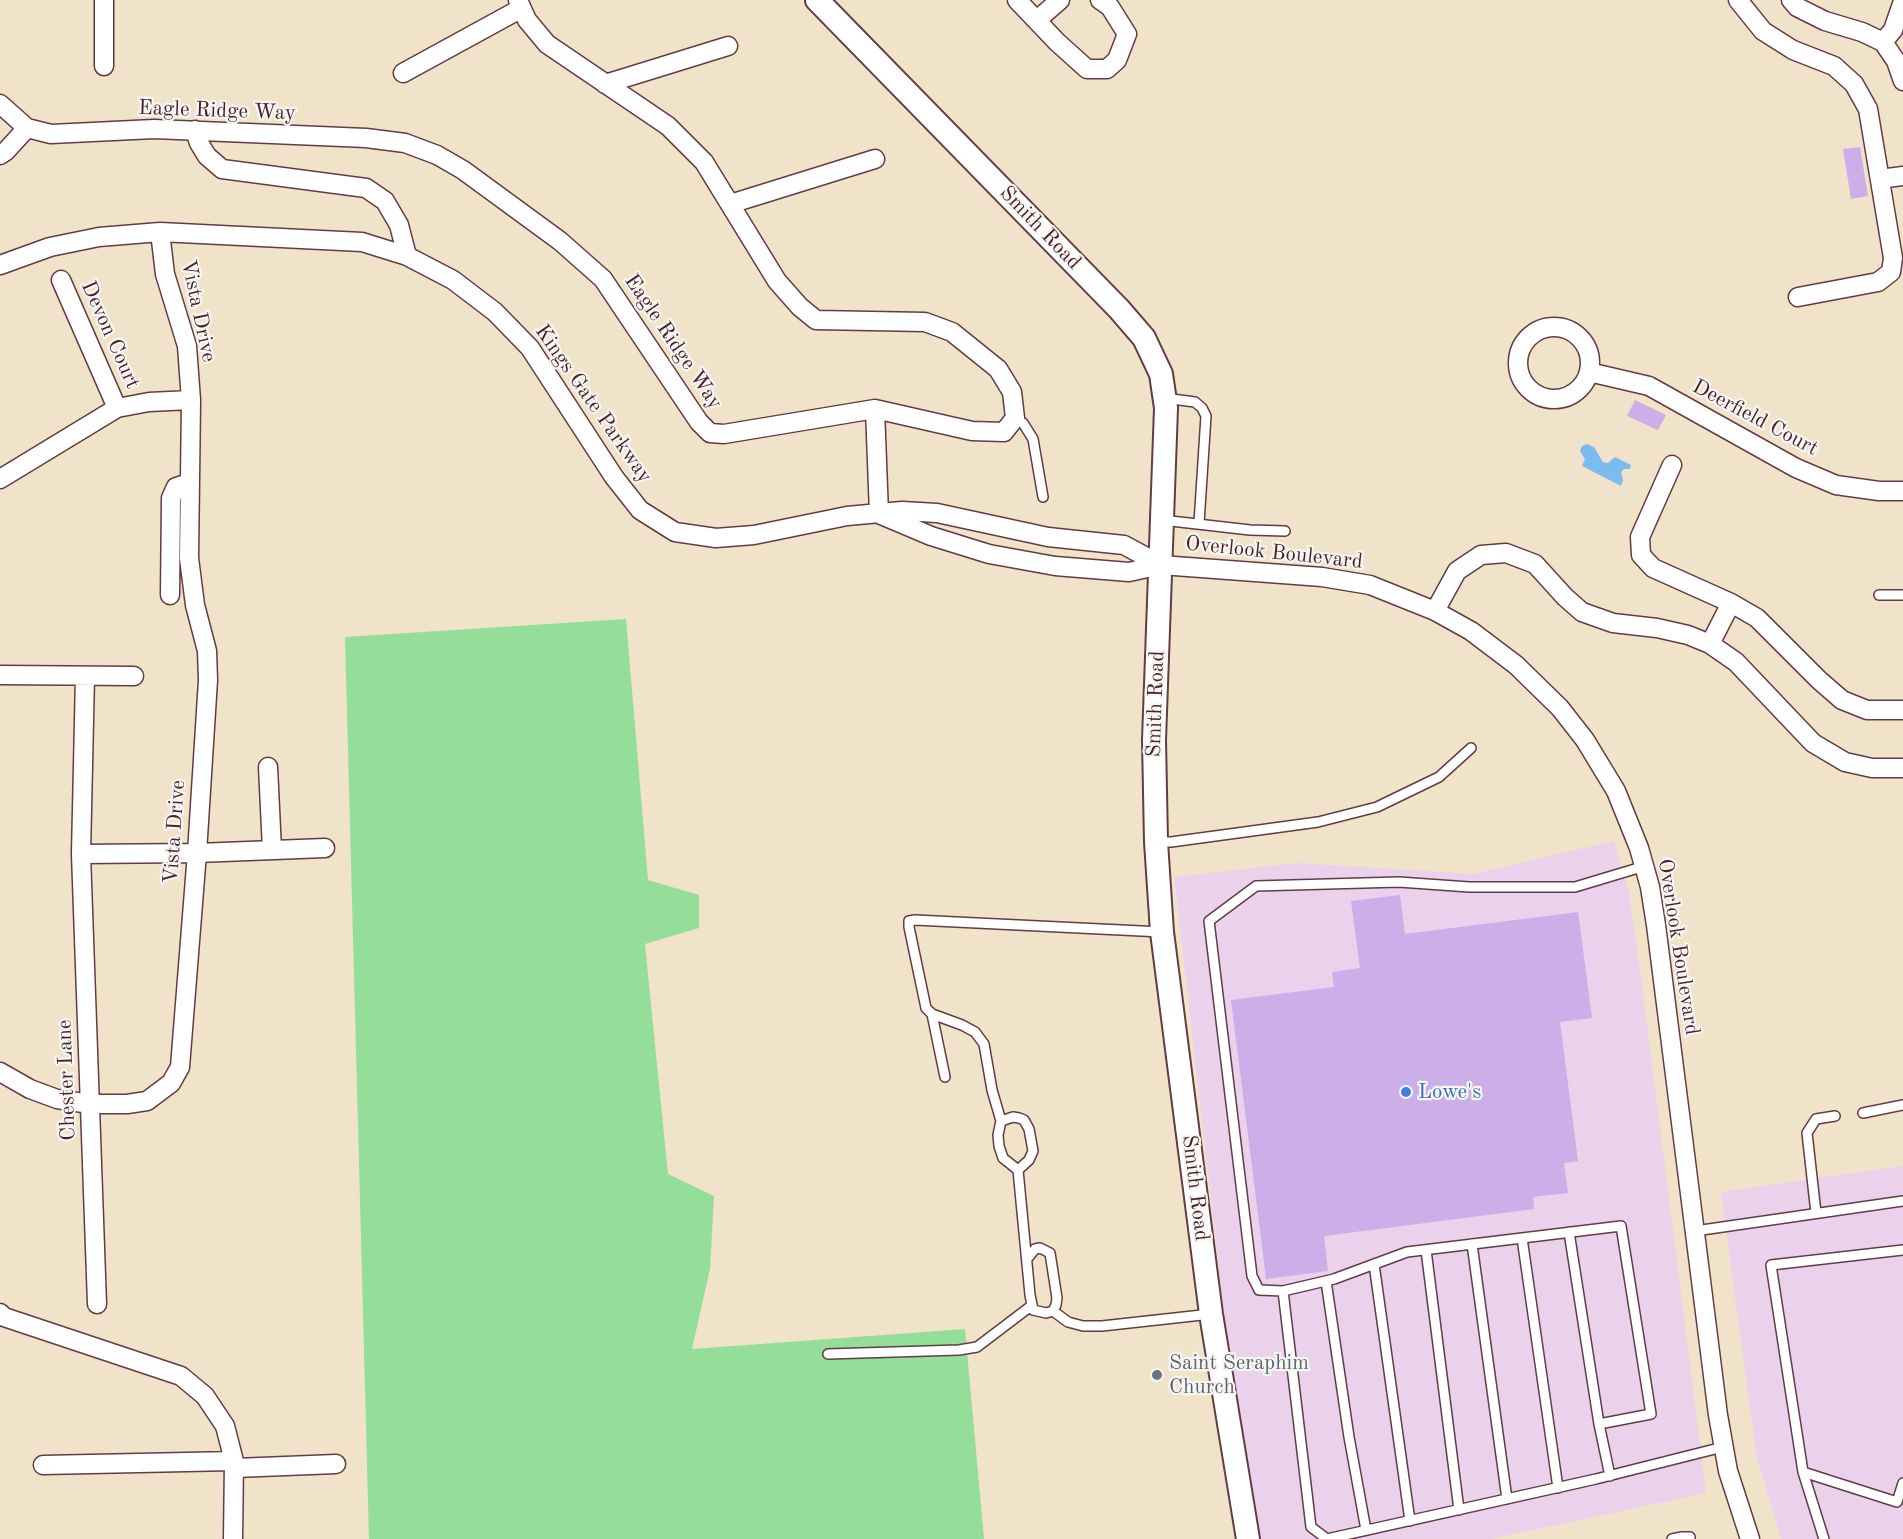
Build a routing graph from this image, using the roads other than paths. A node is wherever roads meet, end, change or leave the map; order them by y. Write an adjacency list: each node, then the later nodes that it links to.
1 (104, 0): 13 (street)
2 (817, 0): 31 (street, Smith Road)
3 (1017, 0): 10 (street)
4 (1060, 0): 10 (street)
5 (1100, 0): 10 (street)
6 (1738, 0): 23 (street)
7 (1791, 0): 11 (street)
8 (1903, 1): 11 (street)
9 (519, 4): 14 (street); 16 (street)
10 (1037, 20)
11 (1883, 42): 15 (street)
12 (728, 46): 16 (street)
13 (104, 66)
14 (402, 74)
15 (1903, 81)
16 (605, 84): 24 (street)
17 (0, 104): 18 (street)
18 (27, 128): 19 (street, Eagle Ridge Way); 20 (street)
19 (195, 130): 26 (street); 34 (street, Eagle Ridge Way)
20 (0, 155)
21 (875, 159): 24 (street)
22 (1903, 176): 23 (street)
23 (1880, 179): 29 (street)
24 (730, 204): 35 (street)
25 (160, 232): 26 (street, Kings Gate Parkway); 27 (street, Kings Gate Parkway); 32 (street, Vista Drive)
26 (407, 256): 41 (street, Kings Gate Parkway)
27 (0, 265)
28 (61, 280): 33 (street, Devon Court)
29 (1798, 297)
30 (1589, 372): 39 (street, Deerfield Court)
31 (1164, 398): 42 (street, Smith Road); 43 (lane)
32 (190, 400): 33 (street); 38 (street, Vista Drive)
33 (117, 408): 37 (street)
34 (875, 409): 35 (street, Eagle Ridge Way); 41 (street)
35 (1015, 418): 40 (lane)
36 (1672, 465): 49 (street)
37 (0, 478)
38 (189, 483): 46 (street); 62 (street, Vista Drive)
39 (1903, 491)
40 (1043, 497)
41 (879, 514): 45 (street, Kings Gate Parkway); 45 (street, Kings Gate Parkway)
42 (1162, 520): 43 (lane); 45 (street, Smith Road)
43 (1199, 523): 44 (lane)
44 (1285, 531)
45 (1161, 565): 50 (street, Overlook Boulevard); 59 (street, Smith Road)
46 (170, 595)
47 (1879, 595): 48 (lane)
48 (1903, 595)
49 (1731, 603): 51 (street); 55 (street)
50 (1435, 610): 51 (street); 64 (street, Overlook Boulevard)
51 (1710, 644): 58 (street)
52 (0, 675): 53 (street)
53 (85, 676): 54 (street); 63 (street, Chester Lane)
54 (134, 676)
55 (1903, 710)
56 (1471, 748): 59 (lane)
57 (268, 767): 61 (street)
58 (1903, 768)
59 (1156, 842): 65 (street, Smith Road)
60 (325, 848): 61 (street)
61 (272, 850): 62 (street)
62 (197, 853): 63 (street); 69 (street, Vista Drive)
63 (81, 854): 69 (street, Chester Lane)
64 (1645, 866): 78 (street, Overlook Boulevard); 86 (lane)
65 (1162, 932): 66 (lane); 91 (street, Smith Road)
66 (932, 1014): 68 (lane); 73 (lane)
67 (0, 1072): 69 (street, Vista Drive)
68 (945, 1077)
69 (90, 1104): 87 (street, Chester Lane)
70 (1903, 1105): 71 (lane)
71 (1863, 1113)
72 (1834, 1116): 76 (lane)
73 (1001, 1121): 74 (lane); 74 (lane)
74 (1018, 1170): 83 (lane)
75 (1903, 1201): 76 (lane)
76 (1816, 1213): 78 (lane)
77 (1569, 1232): 79 (lane); 93 (lane); 93 (lane)
78 (1695, 1232): 94 (street, Overlook Boulevard)
79 (1522, 1238): 80 (lane); 101 (lane)
80 (1472, 1244): 81 (lane); 102 (lane)
81 (1426, 1250): 84 (lane); 104 (lane)
82 (1903, 1250): 98 (lane)
83 (1027, 1259): 88 (lane); 89 (lane)
84 (1374, 1264): 85 (lane); 105 (lane)
85 (1326, 1281): 86 (lane); 106 (lane)
86 (1283, 1291): 106 (lane)
87 (97, 1304)
88 (1031, 1306): 89 (lane); 92 (lane)
89 (1053, 1311): 91 (lane)
90 (0, 1313): 95 (street)
91 (1211, 1314): 108 (street, Smith Road)
92 (828, 1354)
93 (1599, 1424): 99 (lane)
94 (1724, 1447): 99 (lane); 111 (street, Overlook Boulevard)
95 (235, 1464): 96 (street); 97 (street); 107 (street)
96 (336, 1464)
97 (43, 1465)
98 (1803, 1472): 103 (lane); 112 (lane)
99 (1610, 1476): 101 (lane)
100 (1903, 1483): 103 (lane)
101 (1558, 1488): 102 (lane)
102 (1508, 1499): 104 (lane)
103 (1900, 1503)
104 (1459, 1510): 105 (lane)
105 (1410, 1521): 106 (lane)
106 (1366, 1530)
107 (233, 1539)
108 (1248, 1539)
109 (1672, 1539): 110 (lane)
110 (1690, 1539)
111 (1750, 1539)
112 (1824, 1539)

